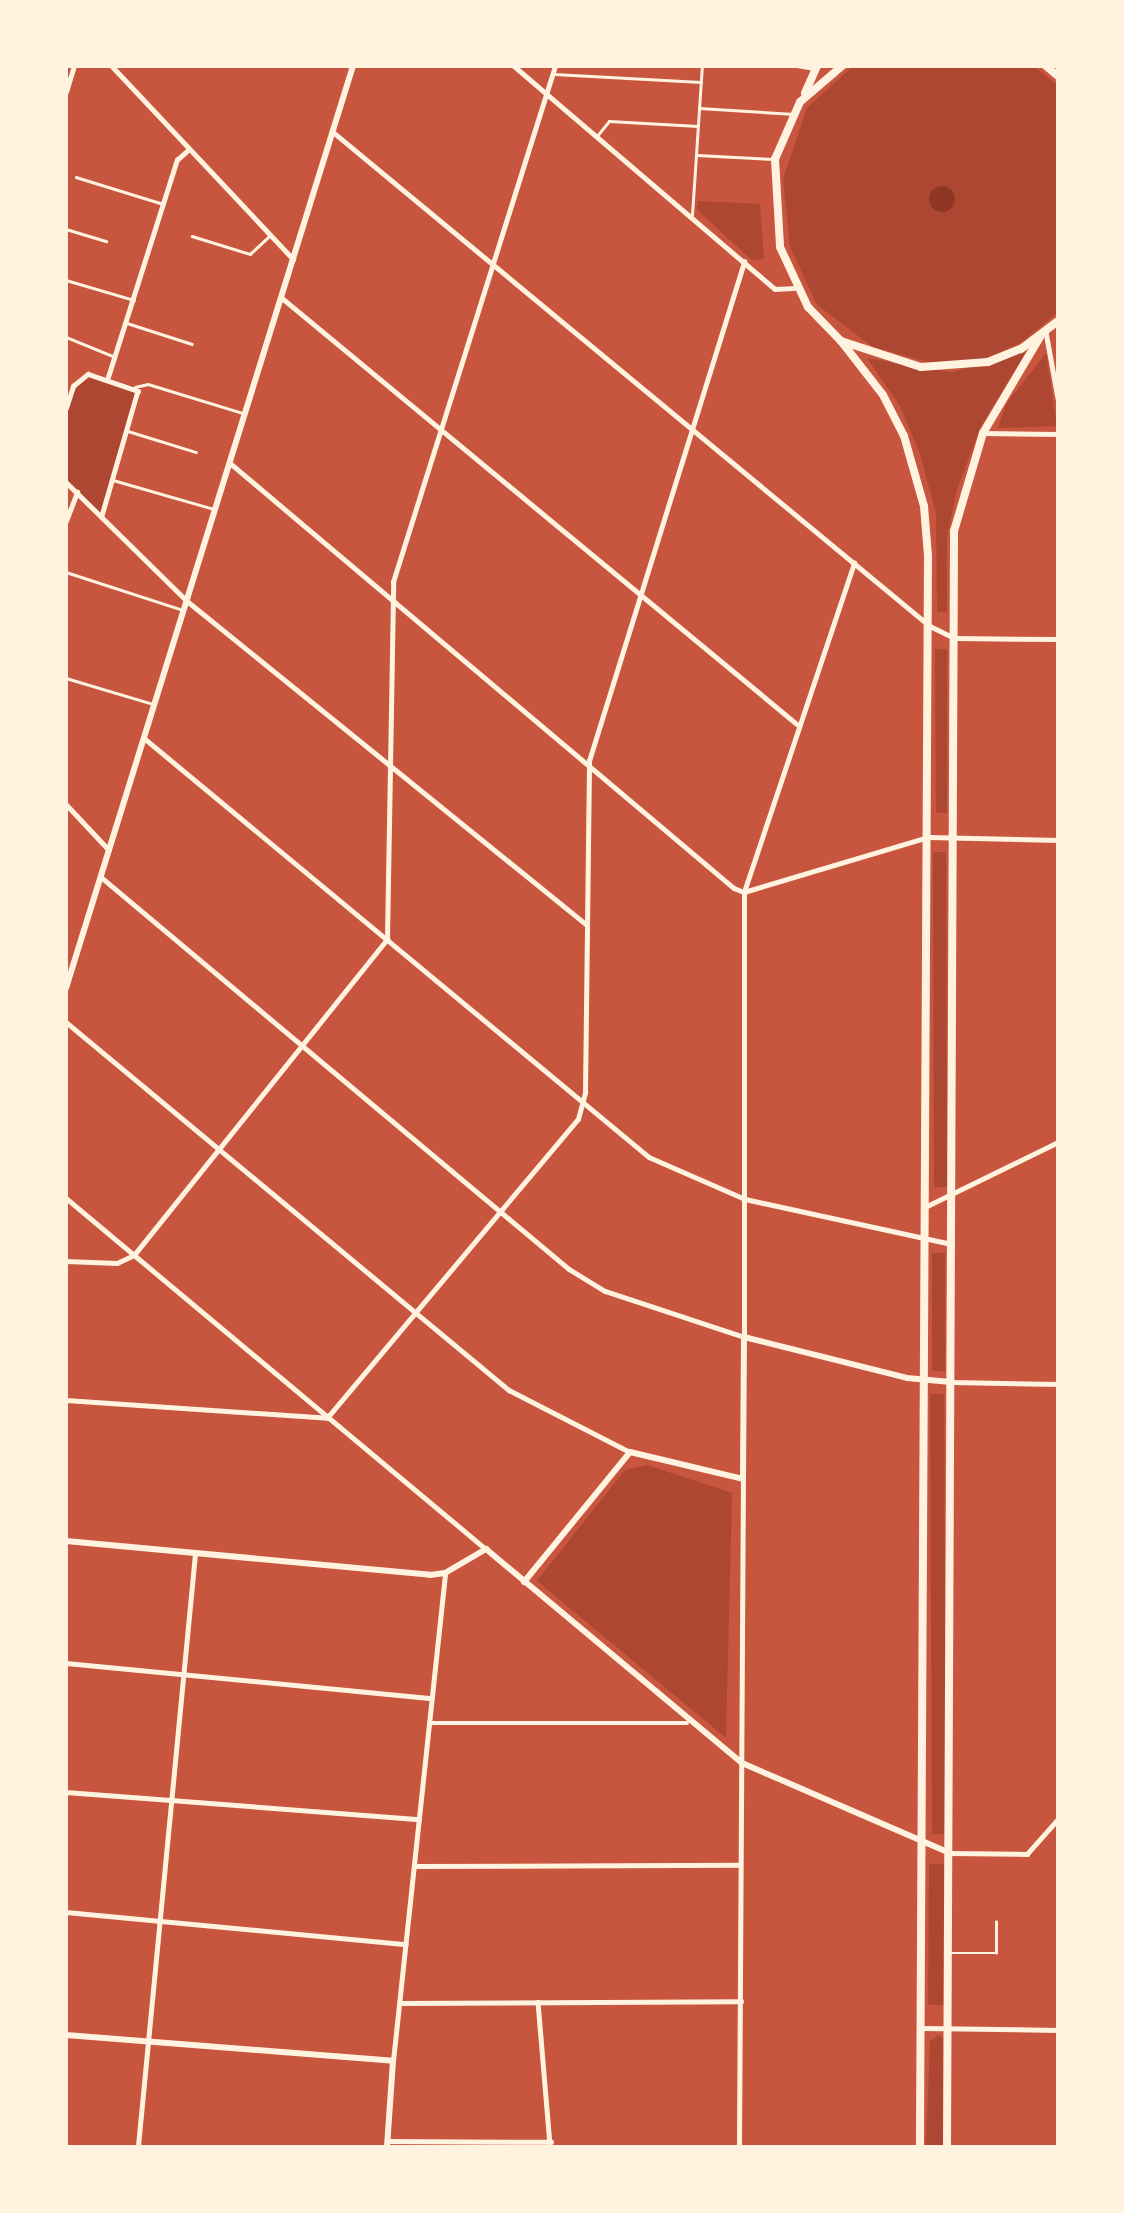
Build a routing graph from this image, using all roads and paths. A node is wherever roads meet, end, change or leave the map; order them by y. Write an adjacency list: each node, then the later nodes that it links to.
1 (75, 66): 15 (street)
2 (112, 66): 23 (street)
3 (353, 66): 21 (street)
4 (514, 66): 16 (street)
5 (555, 66): 12 (street)
6 (702, 66): 14 (lane)
7 (797, 66): 10 (lane)
8 (842, 66): 11 (main road)
9 (1046, 66): 13 (main road)
10 (817, 68): 17 (main road)
11 (829, 71): 17 (main road)
12 (552, 74): 14 (lane); 16 (street)
13 (1058, 76)
14 (701, 82): 18 (lane)
15 (66, 92)
16 (546, 93): 22 (street); 34 (street)
17 (800, 102): 19 (main road)
18 (699, 108): 19 (lane); 20 (lane)
19 (794, 114): 25 (main road)
20 (698, 126): 22 (lane); 24 (lane)
21 (332, 132): 33 (street); 34 (street)
22 (596, 136): 28 (street)
23 (187, 151): 27 (street); 31 (street)
24 (697, 155): 25 (lane); 28 (lane)
25 (775, 159): 37 (main road)
26 (76, 177): 27 (lane)
27 (163, 204): 39 (street)
28 (692, 215): 35 (street)
29 (66, 229): 32 (lane)
30 (192, 236): 31 (lane)
31 (268, 237): 33 (street)
32 (106, 241)
33 (293, 259): 38 (street)
34 (494, 262): 53 (street); 55 (street)
35 (744, 262): 37 (street); 53 (street)
36 (66, 279): 39 (lane)
37 (796, 288): 44 (main road)
38 (282, 298): 52 (street); 55 (street)
39 (134, 300): 41 (street)
40 (1058, 321): 42 (main road)
41 (127, 323): 45 (lane); 46 (street)
42 (1043, 335): 44 (main road); 50 (street); 56 (main road)
43 (66, 337): 46 (lane)
44 (841, 341): 74 (main road)
45 (192, 344)
46 (115, 357): 47 (street)
47 (108, 377): 48 (street); 49 (street)
48 (69, 387): 51 (street)
49 (135, 387): 52 (lane); 54 (street)
50 (1058, 398)
51 (66, 408)
52 (245, 413): 59 (street)
53 (690, 428): 68 (street); 70 (street)
54 (128, 431): 58 (lane); 60 (street)
55 (443, 433): 70 (street); 71 (street)
56 (983, 433): 57 (street); 75 (main road)
57 (1058, 434)
58 (196, 452)
59 (229, 463): 65 (street); 71 (street)
60 (113, 480): 65 (lane); 66 (street)
61 (66, 482): 62 (street)
62 (77, 492): 64 (street); 66 (street)
63 (66, 496): 64 (lane)
64 (73, 499): 67 (street)
65 (215, 510): 72 (street)
66 (102, 516): 72 (street)
67 (66, 521)
68 (854, 563): 74 (street); 79 (street)
69 (66, 572): 73 (lane)
70 (640, 597): 79 (street); 81 (street)
71 (390, 598): 81 (street); 82 (street)
72 (186, 600): 73 (street); 82 (street)
73 (183, 610): 78 (street)
74 (930, 626): 75 (street); 84 (main road)
75 (955, 638): 76 (street); 85 (main road)
76 (1058, 639)
77 (66, 678): 78 (lane)
78 (153, 704): 80 (street)
79 (797, 724): 89 (street)
80 (144, 738): 87 (street); 91 (street)
81 (589, 761): 89 (street); 90 (street)
82 (389, 770): 90 (street); 91 (street)
83 (66, 804): 87 (street)
84 (929, 837): 85 (street); 89 (street); 101 (main road)
85 (953, 838): 86 (street); 98 (main road)
86 (1058, 840)
87 (109, 850): 88 (street)
88 (101, 877): 92 (street); 94 (street)
89 (744, 892): 100 (street)
90 (587, 925): 95 (street)
91 (387, 939): 94 (street); 95 (street)
92 (67, 983)
93 (66, 1022): 97 (street)
94 (303, 1046): 97 (street); 102 (street)
95 (582, 1107): 100 (street); 102 (street)
96 (1058, 1142): 98 (street)
97 (219, 1148): 105 (street); 107 (street)
98 (954, 1194): 101 (street); 104 (main road)
99 (66, 1198): 105 (street)
100 (745, 1199): 103 (street); 108 (street)
101 (927, 1206): 103 (main road)
102 (500, 1212): 107 (street); 108 (street)
103 (926, 1239): 104 (street); 109 (main road)
104 (953, 1244): 110 (main road)
105 (134, 1255): 106 (street); 113 (street)
106 (66, 1261)
107 (415, 1313): 113 (street); 114 (street)
108 (744, 1337): 109 (street); 115 (street)
109 (926, 1380): 110 (street); 131 (main road)
110 (951, 1382): 111 (street); 132 (main road)
111 (1058, 1384)
112 (66, 1400): 113 (street)
113 (327, 1418): 117 (street)
114 (630, 1452): 115 (street); 120 (street)
115 (743, 1479): 126 (street)
116 (66, 1541): 118 (street)
117 (486, 1549): 119 (street); 120 (street)
118 (195, 1554): 119 (street); 122 (street)
119 (445, 1573): 123 (street)
120 (524, 1582): 125 (street)
121 (66, 1662): 122 (street)
122 (183, 1675): 123 (street); 128 (street)
123 (432, 1698): 124 (street)
124 (429, 1723): 125 (street); 129 (street)
125 (687, 1723): 126 (street)
126 (742, 1763): 131 (street); 133 (street)
127 (66, 1792): 128 (street)
128 (173, 1802): 129 (street); 136 (street)
129 (419, 1819): 134 (street)
130 (1058, 1819): 132 (street)
131 (926, 1842): 132 (street); 143 (main road)
132 (950, 1853): 139 (main road)
133 (740, 1865): 134 (street); 140 (street)
134 (415, 1866): 138 (street)
135 (66, 1912): 136 (street)
136 (160, 1922): 138 (street); 147 (street)
137 (996, 1922): 139 (lane)
138 (405, 1944): 142 (street)
139 (948, 1953): 144 (main road)
140 (741, 2001): 141 (street); 152 (street)
141 (538, 2002): 142 (street); 150 (street)
142 (400, 2003): 148 (street)
143 (922, 2028): 144 (street); 153 (main road)
144 (947, 2028): 145 (street); 154 (main road)
145 (1058, 2030)
146 (66, 2035): 147 (street)
147 (150, 2042): 148 (street); 151 (street)
148 (393, 2061): 149 (street)
149 (387, 2144): 150 (street)
150 (550, 2145)
151 (138, 2147)
152 (739, 2147)
153 (920, 2147)
154 (947, 2147)

